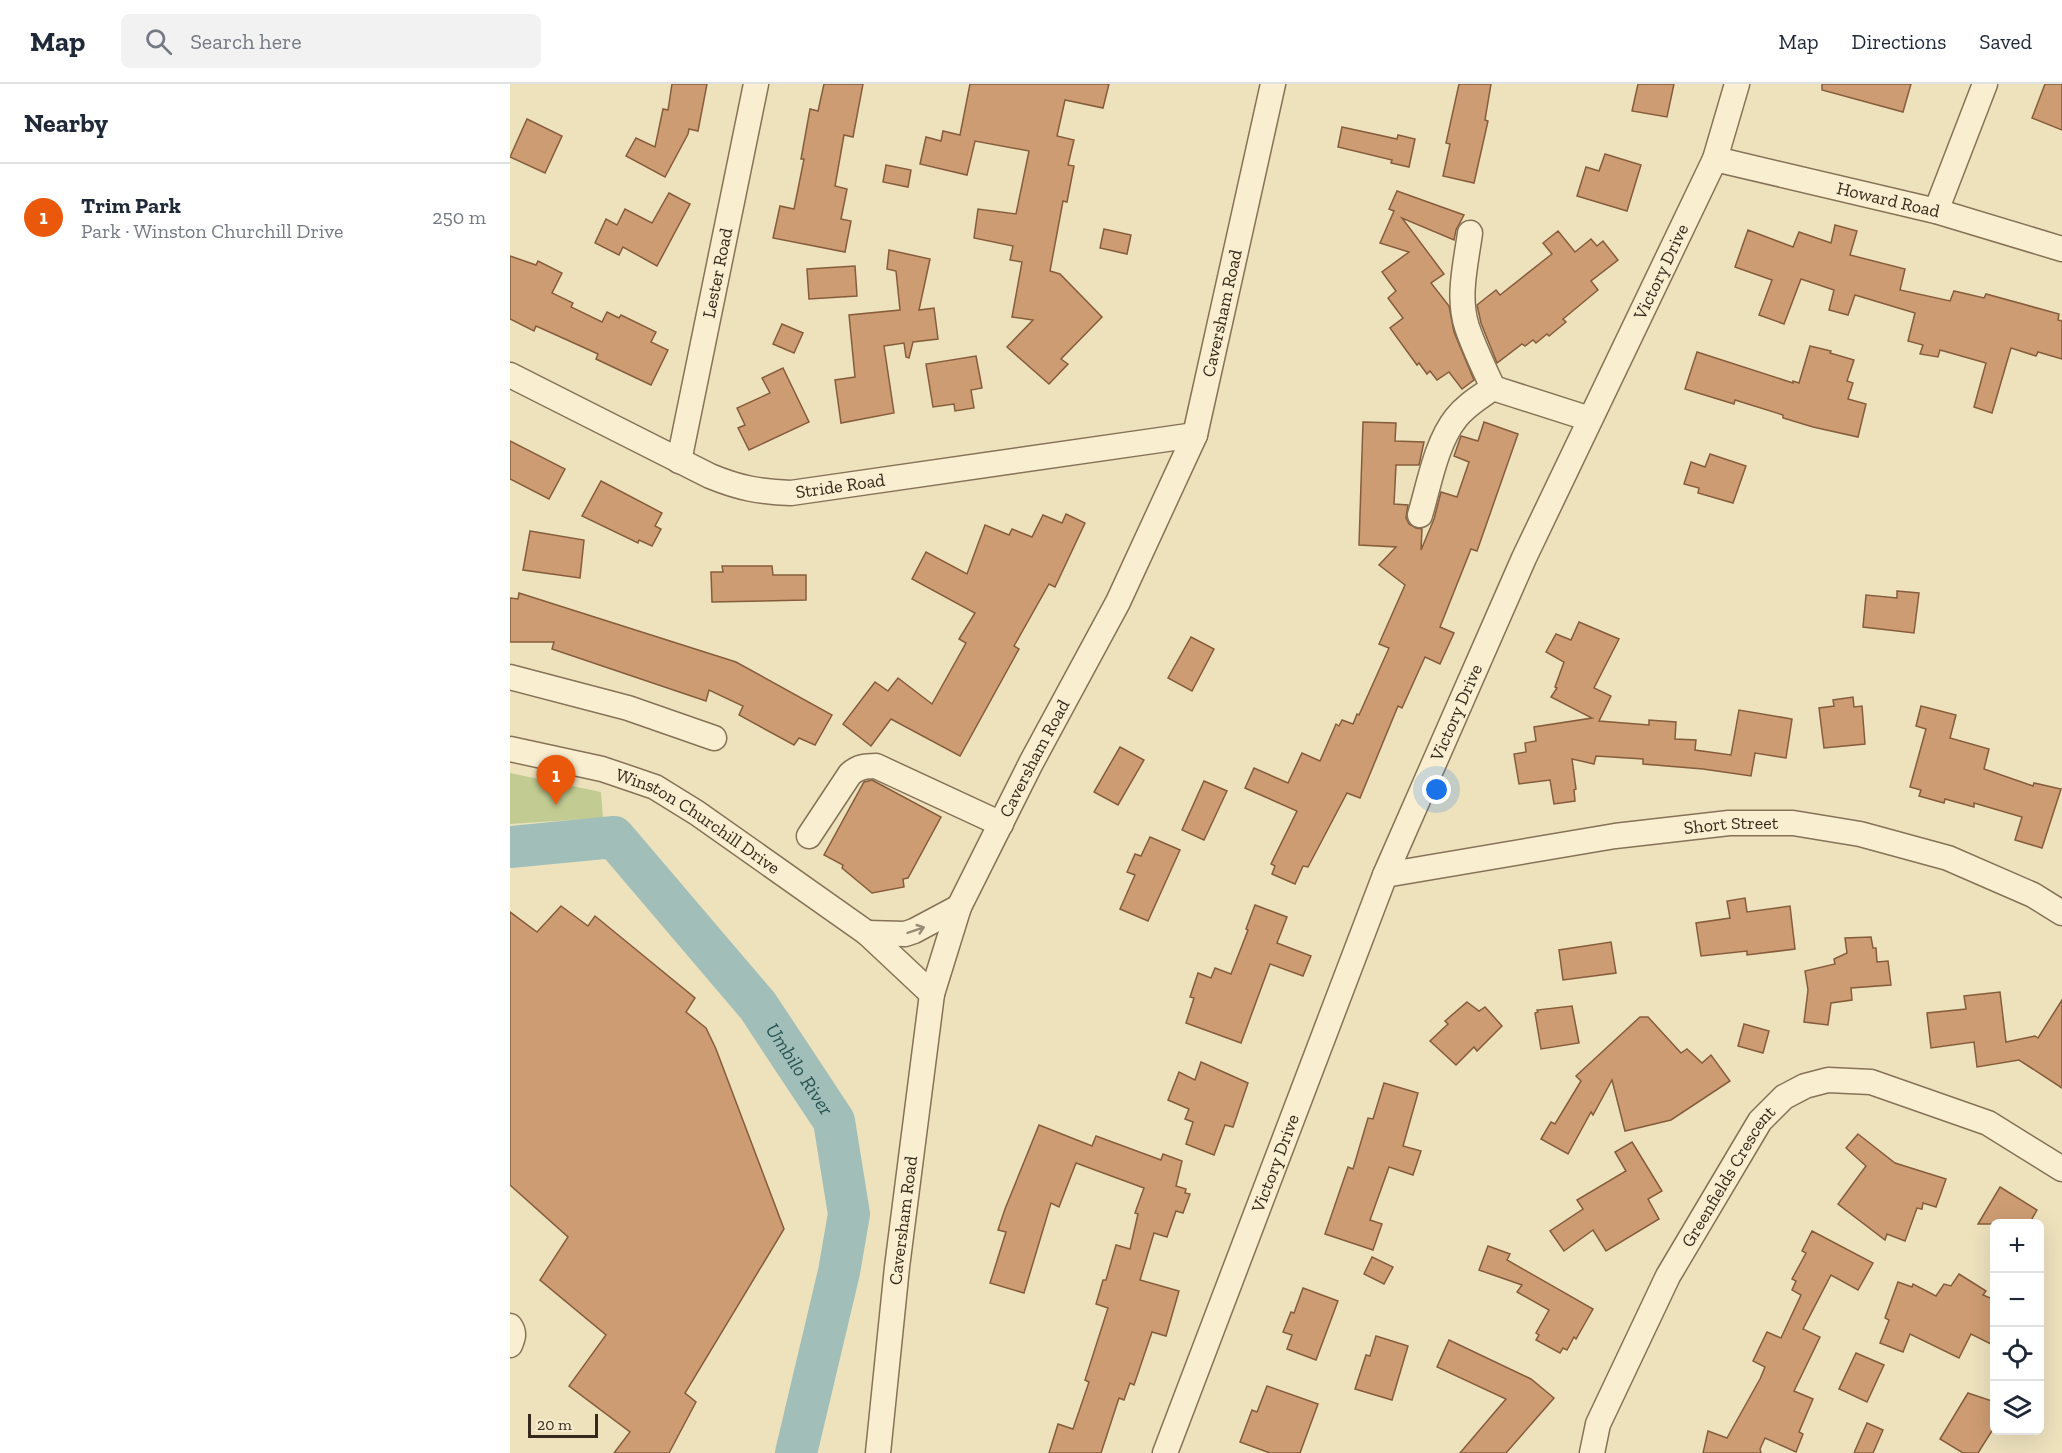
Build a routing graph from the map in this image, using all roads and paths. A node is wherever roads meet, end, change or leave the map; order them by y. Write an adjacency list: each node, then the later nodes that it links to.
1 (756, 84): 13 (street, Lester Road)
2 (1273, 84): 12 (street, Caversham Road)
3 (1737, 84): 5 (street, Victory Drive)
4 (1985, 84): 6 (street)
5 (1715, 159): 6 (street, Howard Road); 11 (street, Victory Drive)
6 (1936, 212): 8 (street, Howard Road)
7 (1470, 233): 10 (street)
8 (2062, 249)
9 (510, 375): 13 (street, Stride Road)
10 (1493, 388): 11 (street); 14 (street)
11 (1590, 418): 20 (street, Victory Drive)
12 (1196, 435): 13 (street, Stride Road); 18 (street, Caversham Road)
13 (679, 461)
14 (1420, 515)
15 (510, 677): 16 (street)
16 (714, 738)
17 (510, 749): 23 (street, Winston Churchill Drive)
18 (1001, 824): 19 (street); 21 (street, Caversham Road)
19 (809, 836)
20 (1385, 875): 22 (street, Short Street); 29 (street, Victory Drive)
21 (959, 907): 23 (street, one-way to 21); 24 (street, Caversham Road)
22 (2062, 913)
23 (867, 933): 24 (street, Winston Churchill Drive)
24 (933, 994): 28 (street, Caversham Road)
25 (2062, 1169): 30 (street, Greenfields Crescent)
26 (510, 1326): 27 (street)
27 (510, 1345)
28 (878, 1453)
29 (1165, 1453)
30 (1592, 1453)

